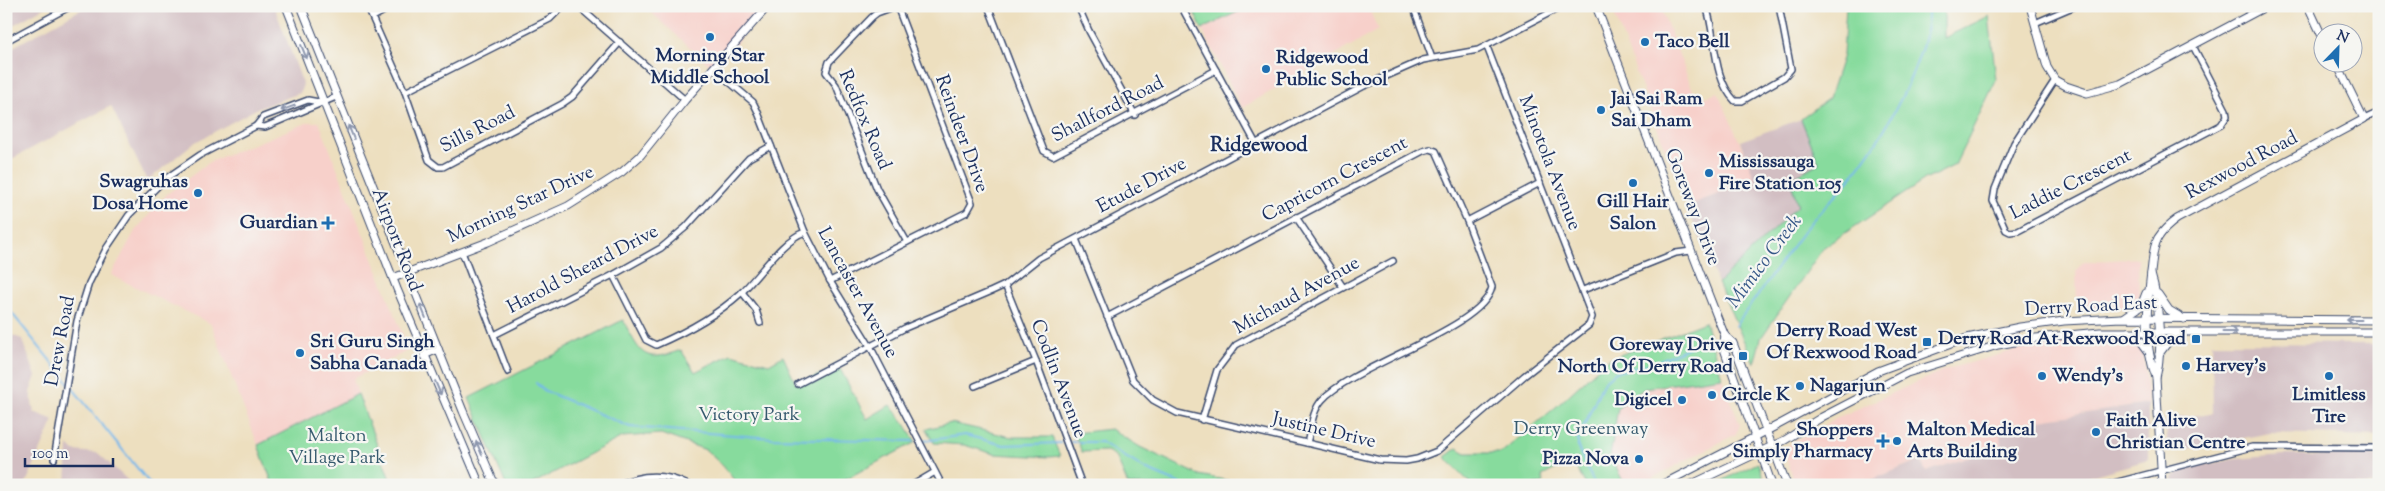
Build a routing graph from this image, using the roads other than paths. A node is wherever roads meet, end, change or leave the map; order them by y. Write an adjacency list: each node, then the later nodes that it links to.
1 (72, 6): 22 (street)
2 (286, 6): 38 (main road, Airport Road, one-way to 38)
3 (301, 6): 36 (main road, Airport Road)
4 (367, 6): 23 (street, Sills Road)
5 (393, 6): 23 (street)
6 (563, 6): 35 (street)
7 (578, 6): 27 (street)
8 (768, 6): 31 (main road, Morning Star Drive)
9 (896, 6): 50 (street, Redfox Road); 50 (street, Reindeer Drive)
10 (988, 6): 40 (street, Shallford Road)
11 (1078, 6): 40 (street)
12 (1181, 6): 32 (street)
13 (1412, 6): 30 (street)
14 (1563, 6): 28 (street, Etude Drive)
15 (1596, 6): 51 (main road, Goreway Drive)
16 (1706, 6): 17 (street)
17 (1779, 6)
18 (2030, 6): 25 (main road)
19 (2075, 6): 25 (street)
20 (2267, 6): 29 (main road)
21 (2308, 6): 24 (main road)
22 (63, 8): 26 (street)
23 (373, 17): 35 (street, Sills Road)
24 (2315, 22)
25 (2035, 23): 34 (main road)
26 (6, 41)
27 (620, 42): 35 (street, Sills Road); 37 (street)
28 (1487, 46): 30 (street, Etude Drive); 45 (street, Minotola Avenue)
29 (2193, 46): 34 (main road); 34 (street, Laddie Crescent)
30 (1432, 58): 43 (street, Etude Drive)
31 (714, 69): 37 (main road, Morning Star Drive); 44 (street, Lancaster Avenue)
32 (1216, 70): 40 (street, Shallford Road); 43 (street)
33 (2341, 72): 41 (main road)
34 (2055, 80)
35 (405, 92)
36 (336, 97): 38 (street, Drew Road); 54 (main road, Airport Road, one-way to 36)
37 (684, 100): 52 (main road, Morning Star Drive)
38 (324, 102): 42 (street, Drew Road); 42 (street, Drew Road, one-way to 42); 57 (main road, Airport Road)
39 (2379, 112): 41 (street, Rexwood Road)
40 (1135, 114)
41 (2364, 119): 55 (main road, Rexwood Road)
42 (256, 126): 98 (street, Drew Road)
43 (1255, 142): 49 (street, Etude Drive)
44 (771, 146): 48 (street, Lancaster Avenue); 56 (street, Harold Sheard Drive)
45 (1540, 183): 47 (street); 61 (street, Minotola Avenue)
46 (1296, 217): 47 (street, Capricorn Crescent); 60 (street); 65 (street, Capricorn Crescent)
47 (1467, 221): 94 (street, Capricorn Crescent)
48 (805, 232): 58 (street, Lancaster Avenue); 64 (street)
49 (1076, 239): 59 (street, Etude Drive); 65 (street, Justine Drive)
50 (907, 242): 58 (street, Reindeer Drive)
51 (1691, 251): 61 (street); 78 (main road, Goreway Drive)
52 (462, 252): 54 (main road, Morning Star Drive); 77 (street)
53 (1393, 261): 60 (street, Michaud Avenue)
54 (408, 273): 57 (main road, Morning Star Drive); 80 (main road, Airport Road, one-way to 54)
55 (2151, 274): 62 (main road, Rexwood Road); 63 (main road, Rexwood Road)
56 (613, 275): 64 (street); 77 (street, Harold Sheard Drive)
57 (393, 278): 83 (main road, Airport Road)
58 (830, 281): 79 (street, Lancaster Avenue)
59 (1004, 285): 79 (street, Etude Drive); 84 (street, Codlin Avenue)
60 (1343, 287): 91 (street, Michaud Avenue)
61 (1583, 290): 94 (street, Justine Drive)
62 (2148, 290): 66 (main road); 68 (main road, Rexwood Road)
63 (2157, 291): 67 (main road, Rexwood Road); 69 (main road)
64 (742, 292): 71 (street)
65 (1107, 317): 91 (street, Justine Drive)
66 (2121, 318): 68 (main road, Derry Road East); 92 (main road, Derry Road East)
67 (2158, 318): 68 (main road, Derry Road East); 69 (main road, Derry Road East); 73 (main road, Rexwood Road)
68 (2148, 319): 76 (main road, Rexwood Road)
69 (2185, 319): 70 (main road, Derry Road East, one-way to 69)
70 (2379, 320)
71 (760, 322)
72 (2128, 332): 76 (main road, Derry Road East); 81 (main road); 95 (main road, Derry Road East)
73 (2158, 332): 74 (main road, Derry Road East); 76 (main road, Derry Road East); 82 (main road, Rexwood Road)
74 (2182, 332): 75 (main road, Derry Road East, one-way to 75); 82 (main road)
75 (2379, 332)
76 (2148, 333): 81 (main road, Rexwood Road)
77 (494, 335): 85 (street)
78 (1725, 336): 92 (main road, Goreway Drive); 93 (main road, Goreway Drive)
79 (870, 346): 87 (street, Etude Drive); 100 (street, Lancaster Avenue)
80 (438, 349): 83 (main road); 89 (main road, Airport Road)
81 (2150, 354): 86 (main road, Rexwood Road)
82 (2159, 354): 86 (main road, Rexwood Road)
83 (424, 355): 90 (main road, Airport Road, one-way to 90)
84 (1036, 361): 88 (street); 108 (street, Codlin Avenue)
85 (508, 372)
86 (2156, 376): 99 (main road, Rexwood Road)
87 (798, 384)
88 (975, 386)
89 (463, 412): 90 (main road); 103 (main road, Airport Road, one-way to 89)
90 (452, 420): 102 (main road, Airport Road)
91 (1202, 420): 94 (street, Justine Drive)
92 (1767, 430): 93 (main road, Derry Road East); 95 (main road, Goreway Drive)
93 (1754, 436): 97 (main road, Goreway Drive); 101 (main road, Derry Road East)
94 (1307, 443)
95 (1772, 446): 97 (main road, Derry Road East); 111 (main road, Goreway Drive)
96 (2379, 448): 99 (street)
97 (1759, 451): 109 (main road, Derry Road East); 110 (main road, Goreway Drive)
98 (54, 459)
99 (2161, 470): 112 (street); 113 (main road, Rexwood Road)
100 (935, 472): 106 (street); 107 (street, Lancaster Avenue)
101 (1664, 484)
102 (480, 485)
103 (495, 485)
104 (618, 485): 105 (street)
105 (688, 485)
106 (913, 485)
107 (942, 485)
108 (1082, 485)
109 (1690, 485)
110 (1772, 485)
111 (1787, 485)
112 (2106, 485)
113 (2162, 485)

